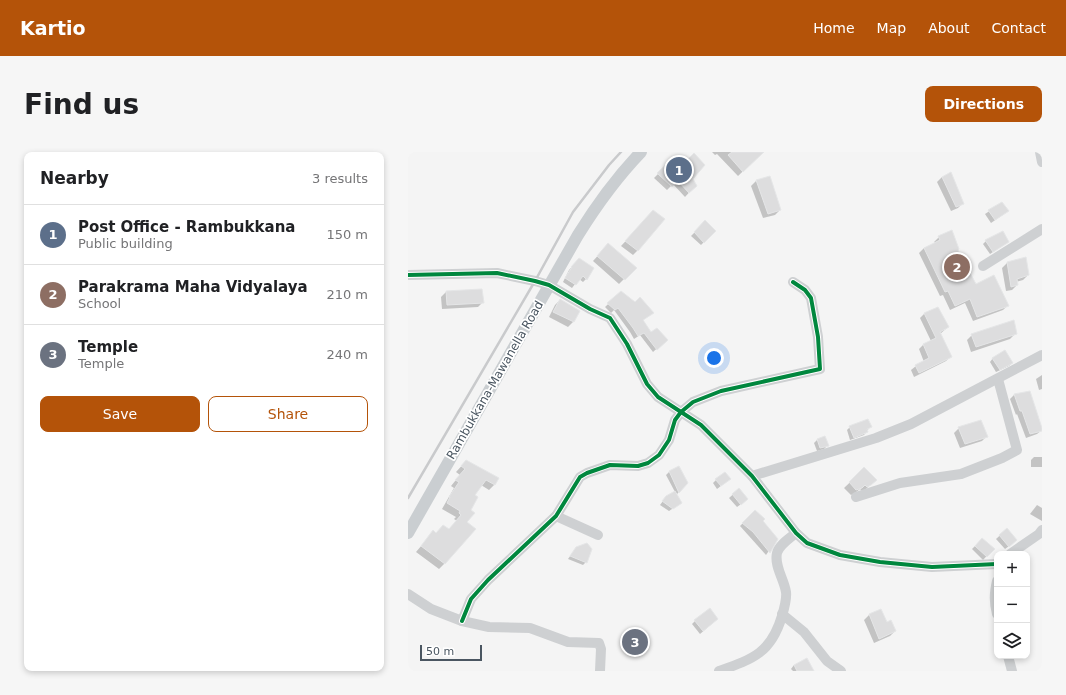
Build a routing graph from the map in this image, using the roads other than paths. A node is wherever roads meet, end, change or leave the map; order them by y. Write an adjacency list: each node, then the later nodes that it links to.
1 (641, 152): 8 (main road, Rambukkana-Mawanella Road)
2 (1040, 152): 3 (street)
3 (1042, 162)
4 (1042, 229): 5 (street)
5 (983, 266)
6 (408, 275): 8 (street)
7 (793, 282): 11 (street)
8 (549, 285): 11 (street); 16 (main road, Rambukkana-Mawanella Road)
9 (1042, 355): 10 (street)
10 (998, 379): 12 (street); 13 (street)
11 (681, 412): 12 (street); 14 (street)
12 (752, 476): 17 (street)
13 (856, 497)
14 (556, 516): 18 (street); 23 (street)
15 (1042, 530): 19 (street)
16 (408, 533)
17 (796, 533): 20 (street); 22 (street)
18 (598, 535)
19 (1014, 551)
20 (994, 564)
21 (408, 594): 23 (street)
22 (782, 614): 25 (street); 28 (street)
23 (462, 621): 26 (street)
24 (1009, 659): 29 (street)
25 (744, 667): 27 (street)
26 (600, 671)
27 (719, 671)
28 (841, 671)
29 (1012, 671)

